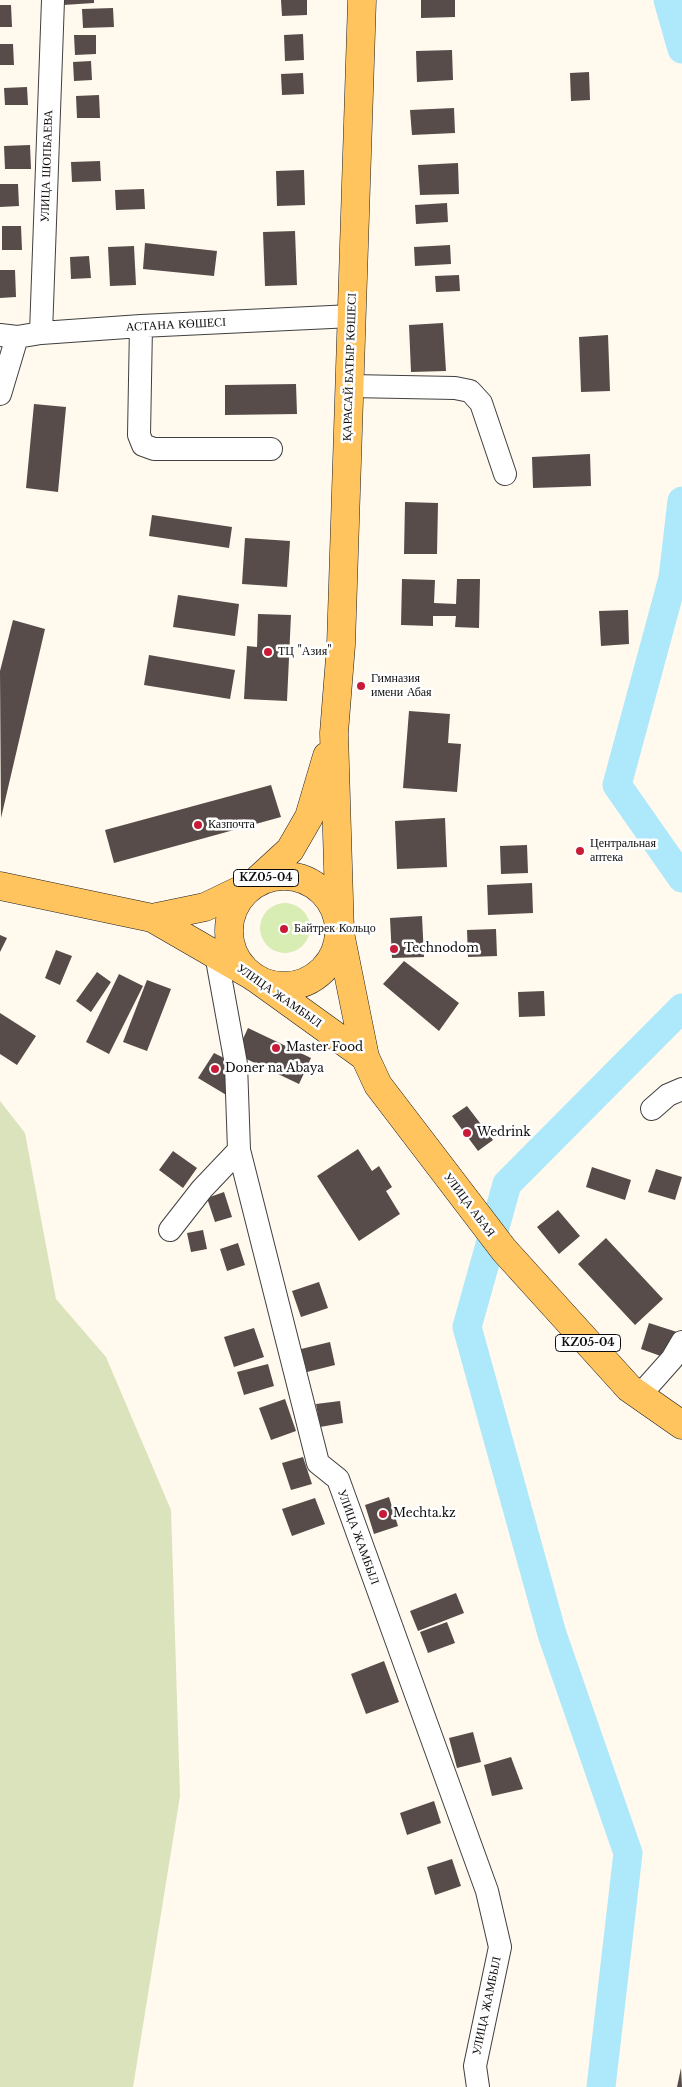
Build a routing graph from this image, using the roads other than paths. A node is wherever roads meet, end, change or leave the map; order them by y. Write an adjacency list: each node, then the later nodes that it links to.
1 (53, 0): 5 (street, УЛИЦА ШОПБАЕВА)
2 (362, 0): 3 (main road, ҚАРАСАЙ БАТЫР КӨШЕСІ)
3 (352, 316): 4 (street, АСТАНА КӨШЕСІ); 7 (main road, ҚАРАСАЙ БАТЫР КӨШЕСІ)
4 (141, 326): 5 (street, АСТАНА КӨШЕСІ); 9 (street)
5 (41, 333): 6 (street, АСТАНА КӨШЕСІ)
6 (8, 336): 8 (street)
7 (350, 386): 10 (street); 11 (main road, ҚАРАСАЙ БАТЫР КӨШЕСІ)
8 (0, 394)
9 (271, 449)
10 (504, 474)
11 (334, 734): 12 (main road); 15 (main road)
12 (253, 884): 14 (main road, УЛИЦА ЖАМБЫЛ / KZ05-04); 15 (main road, KZ05-04); 17 (main road, KZ05-04)
13 (0, 886): 14 (main road, УЛИЦА ЖАМБЫЛ / KZ05-04)
14 (152, 918): 16 (main road, УЛИЦА ЖАМБЫЛ / KZ05-04)
15 (340, 933): 17 (main road, KZ05-04); 18 (main road, УЛИЦА АБАЯ / KZ05-04)
16 (216, 954): 17 (main road, УЛИЦА ЖАМБЫЛ / KZ05-04); 21 (street, УЛИЦА ЖАМБЫЛ)
17 (254, 978): 18 (main road, УЛИЦА ЖАМБЫЛ / KZ05-04)
18 (365, 1057): 24 (main road, УЛИЦА АБАЯ / KZ05-04)
19 (682, 1090): 20 (street)
20 (652, 1109)
21 (239, 1150): 22 (street); 26 (street, УЛИЦА ЖАМБЫЛ)
22 (170, 1230)
23 (682, 1342): 24 (street)
24 (640, 1395): 25 (main road, УЛИЦА АБАЯ / KZ05-04)
25 (682, 1425)
26 (478, 2087)

